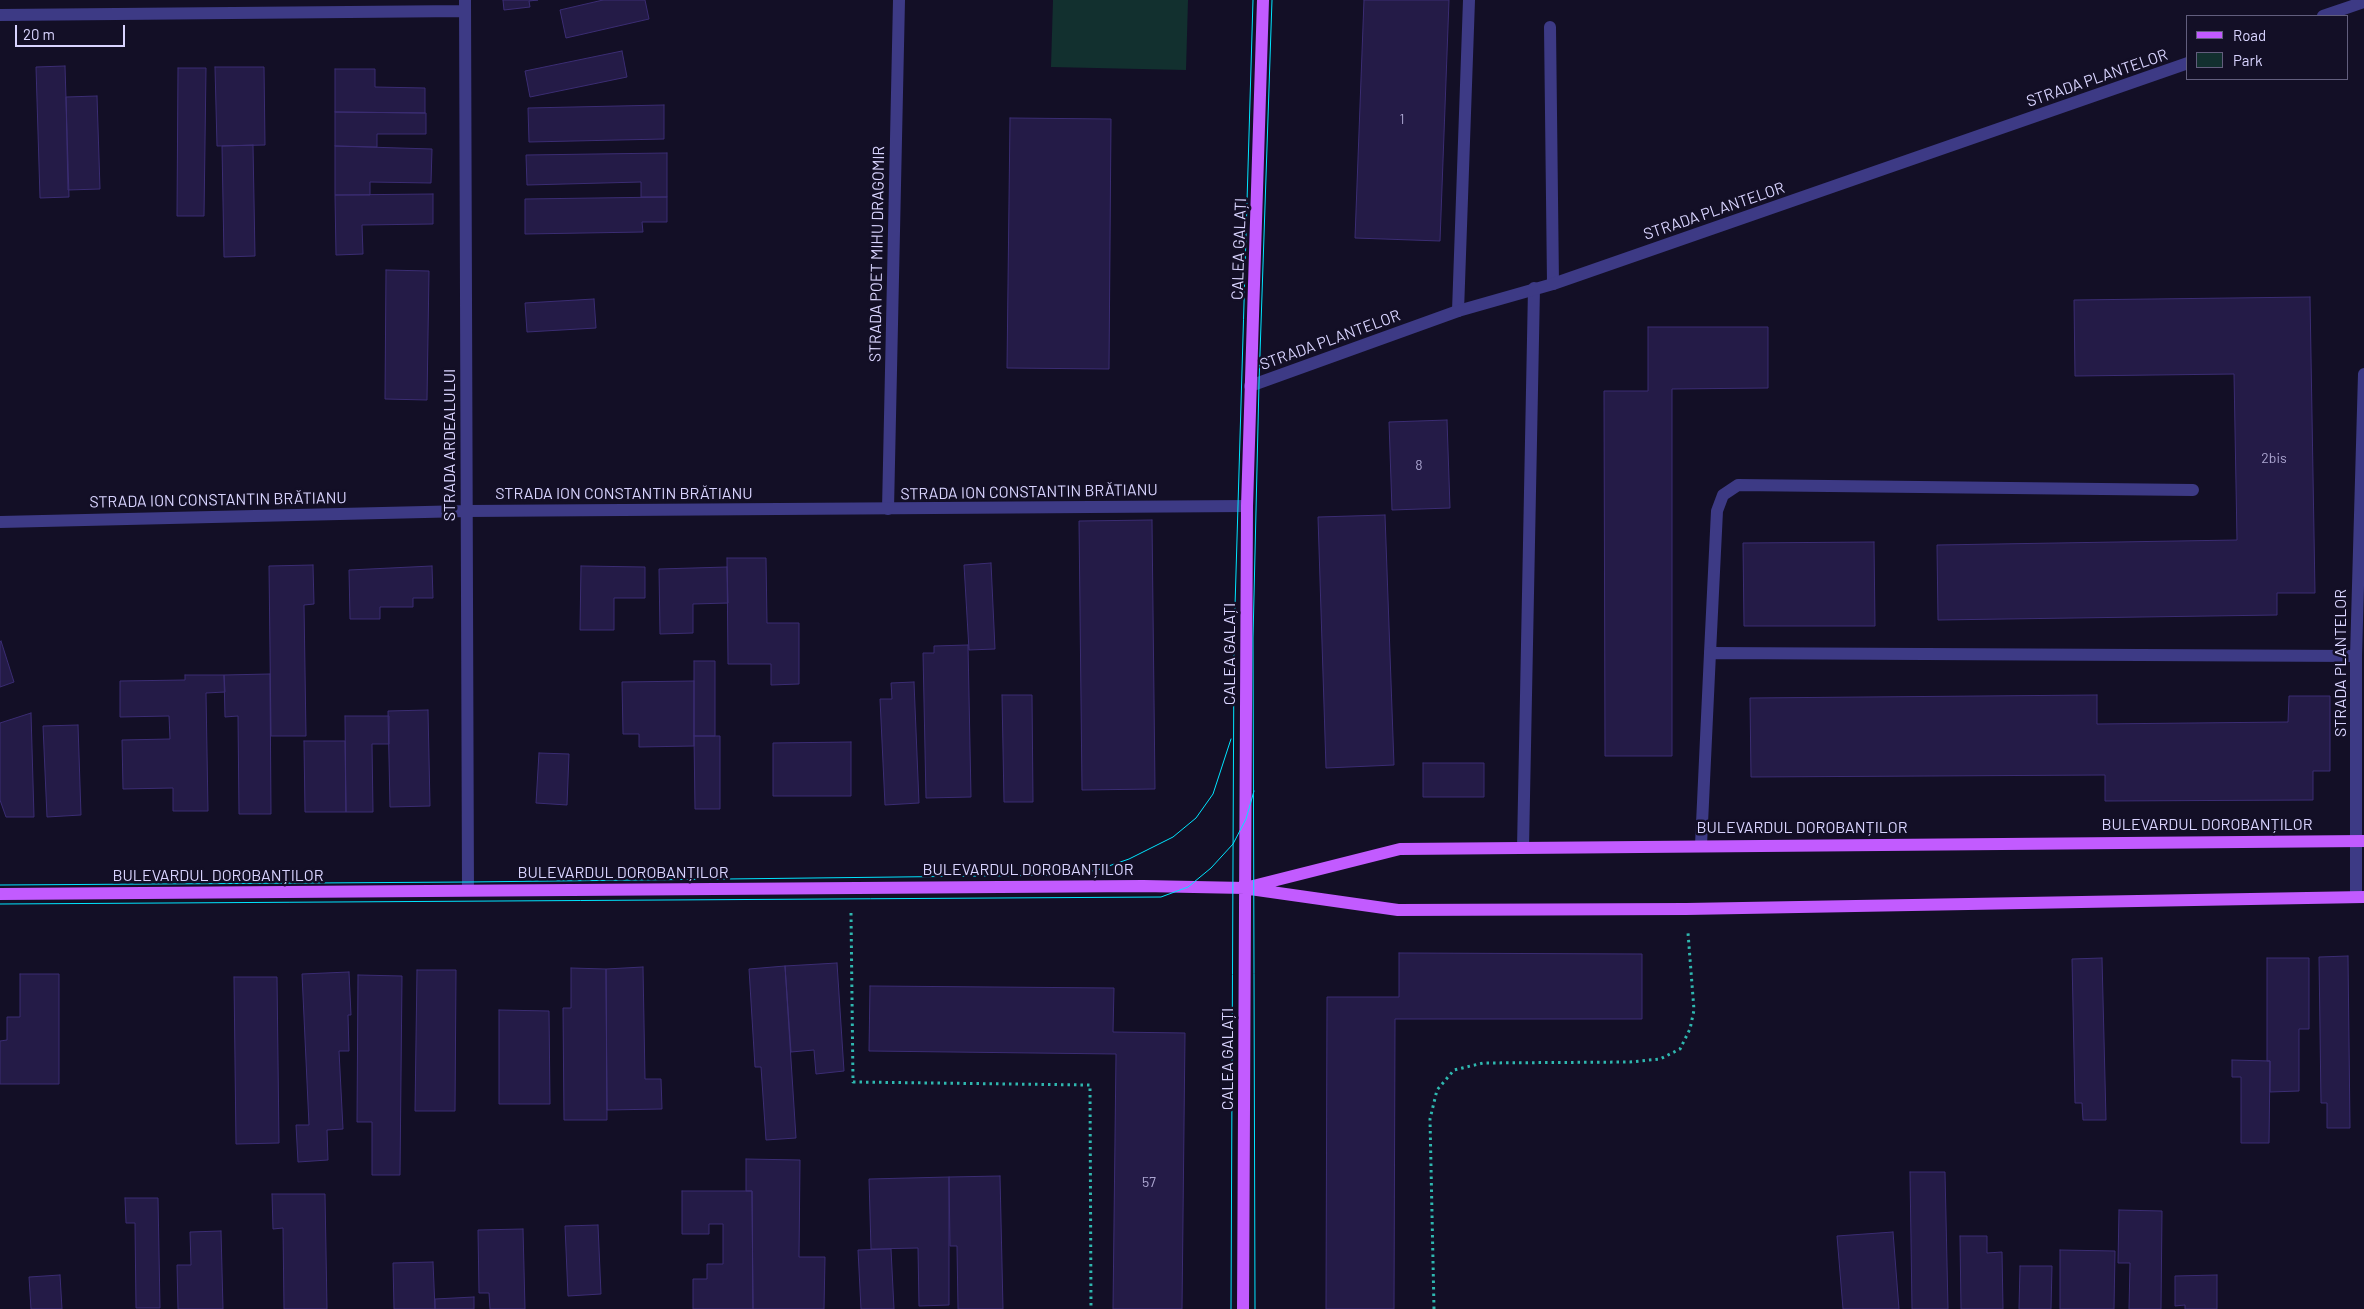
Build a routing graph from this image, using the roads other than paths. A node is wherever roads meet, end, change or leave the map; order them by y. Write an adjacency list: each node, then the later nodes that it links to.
1 (899, 0): 18 (street, STRADA POET MIHU DRAGOMIR)
2 (1263, 0): 14 (main road, CALEA GALAȚI)
3 (1469, 0): 12 (street)
4 (2364, 2): 7 (street)
5 (465, 6): 6 (street); 19 (street, STRADA ARDEALULUI)
6 (0, 15)
7 (2326, 15)
8 (1550, 27): 10 (street)
9 (2186, 64): 10 (street, STRADA PLANTELOR)
10 (1553, 284): 11 (street, STRADA PLANTELOR)
11 (1534, 288): 12 (street, STRADA PLANTELOR); 25 (street)
12 (1458, 311): 14 (street, STRADA PLANTELOR)
13 (2364, 374): 15 (street, STRADA PLANTELOR)
14 (1250, 386): 17 (main road, CALEA GALAȚI)
15 (2363, 430): 22 (street, STRADA PLANTELOR)
16 (2193, 490): 21 (street)
17 (1248, 506): 18 (street, STRADA ION CONSTANTIN BRĂTIANU); 26 (main road, CALEA GALAȚI)
18 (888, 509): 19 (street, STRADA ION CONSTANTIN BRĂTIANU)
19 (467, 511): 20 (street, STRADA ION CONSTANTIN BRĂTIANU); 27 (street, STRADA ARDEALULUI)
20 (0, 522)
21 (1710, 653): 22 (street); 24 (street)
22 (2356, 656): 23 (street, STRADA PLANTELOR)
23 (2360, 841): 24 (main road, BULEVARDUL DOROBANȚILOR); 29 (street, STRADA PLANTELOR)
24 (1702, 844): 25 (main road, BULEVARDUL DOROBANȚILOR)
25 (1523, 848): 26 (main road, BULEVARDUL DOROBANȚILOR)
26 (1245, 888): 27 (main road, BULEVARDUL DOROBANȚILOR); 29 (main road, BULEVARDUL DOROBANȚILOR); 30 (main road, CALEA GALAȚI)
27 (468, 890): 28 (main road, BULEVARDUL DOROBANȚILOR)
28 (0, 894)
29 (2360, 897)
30 (1243, 1309)

